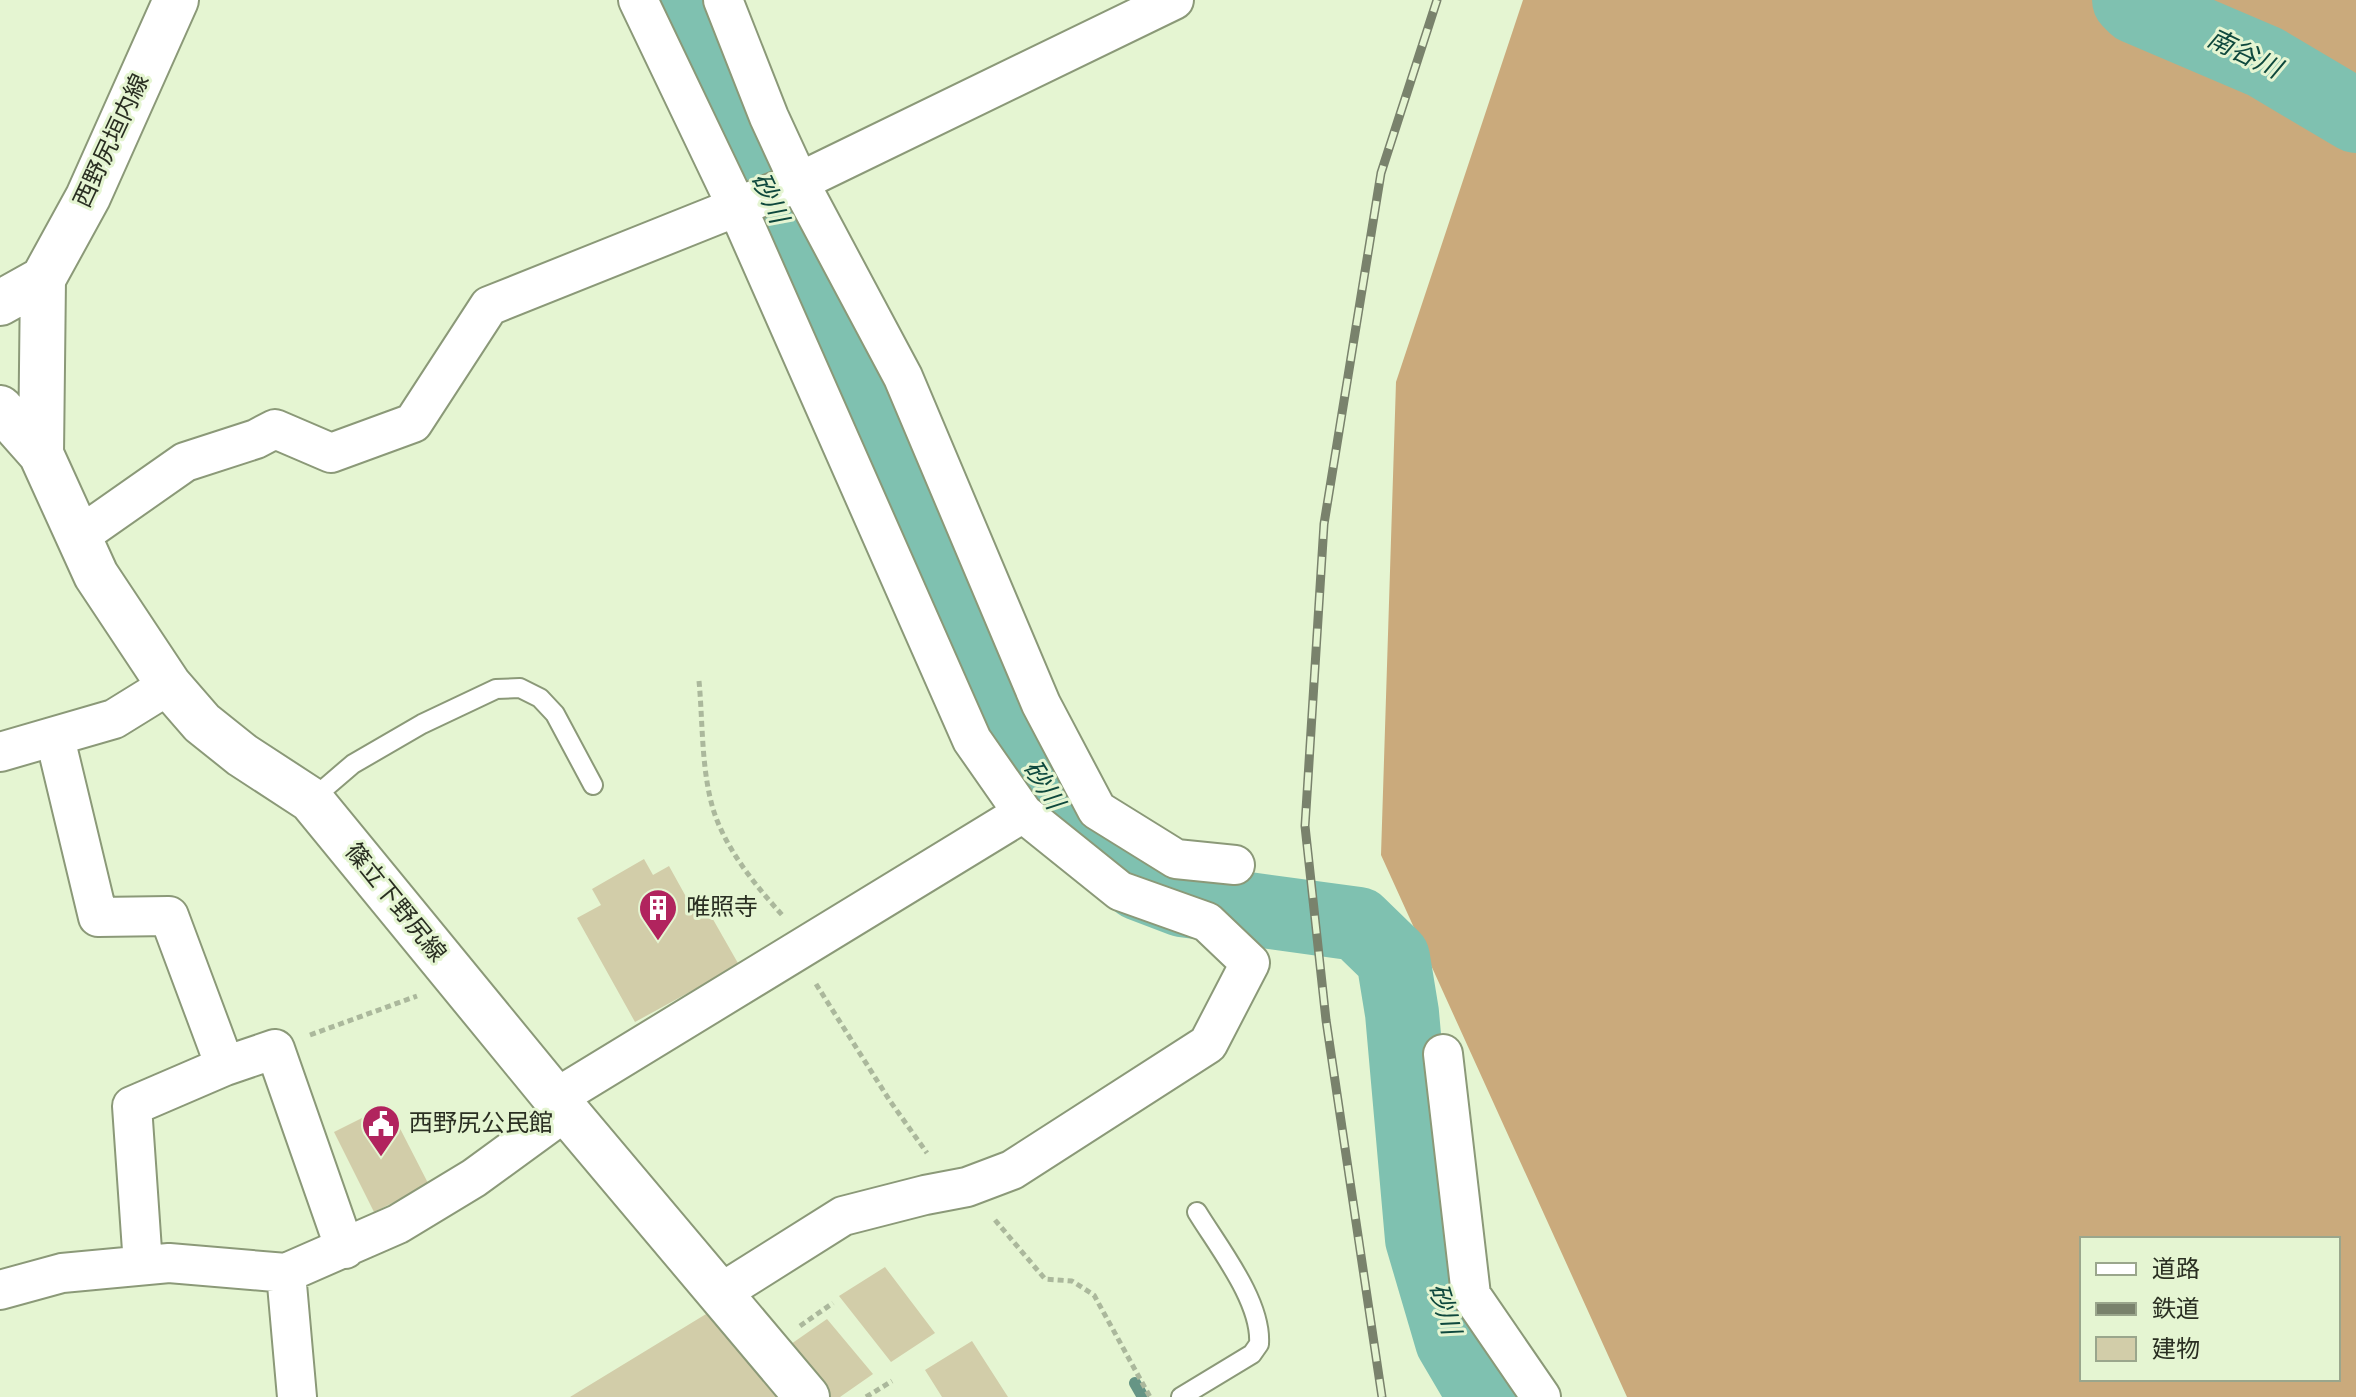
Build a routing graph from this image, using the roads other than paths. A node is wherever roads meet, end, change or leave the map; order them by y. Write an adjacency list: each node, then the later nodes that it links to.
1 (176, 0): 7 (main road, 西野尻垣内線)
2 (638, 0): 6 (street)
3 (723, 0): 5 (street)
4 (1174, 0): 5 (street)
5 (793, 185): 6 (street); 18 (street)
6 (744, 204): 11 (street); 17 (street)
7 (43, 279): 8 (main road); 10 (main road, 西野尻垣内線)
8 (0, 303)
9 (0, 408): 10 (main road, 篠立下野尻線)
10 (41, 454): 11 (main road, 篠立下野尻線)
11 (78, 537): 12 (main road, 篠立下野尻線)
12 (169, 685): 13 (street); 16 (main road, 篠立下野尻線)
13 (55, 738): 14 (street); 20 (street)
14 (0, 752)
15 (593, 785): 16 (lane)
16 (311, 800): 21 (main road, 篠立下野尻線)
17 (1023, 813): 21 (street); 27 (street)
18 (1235, 865)
19 (1443, 1054): 31 (street)
20 (225, 1066): 23 (street); 24 (street)
21 (561, 1104): 23 (street); 27 (main road, 篠立下野尻線)
22 (1197, 1212): 30 (lane)
23 (345, 1249): 25 (street)
24 (143, 1265): 25 (street); 26 (street)
25 (286, 1273): 28 (street)
26 (0, 1290)
27 (719, 1294): 29 (main road, 篠立下野尻線)
28 (297, 1397)
29 (807, 1397)
30 (1181, 1397)
31 (1541, 1397)

